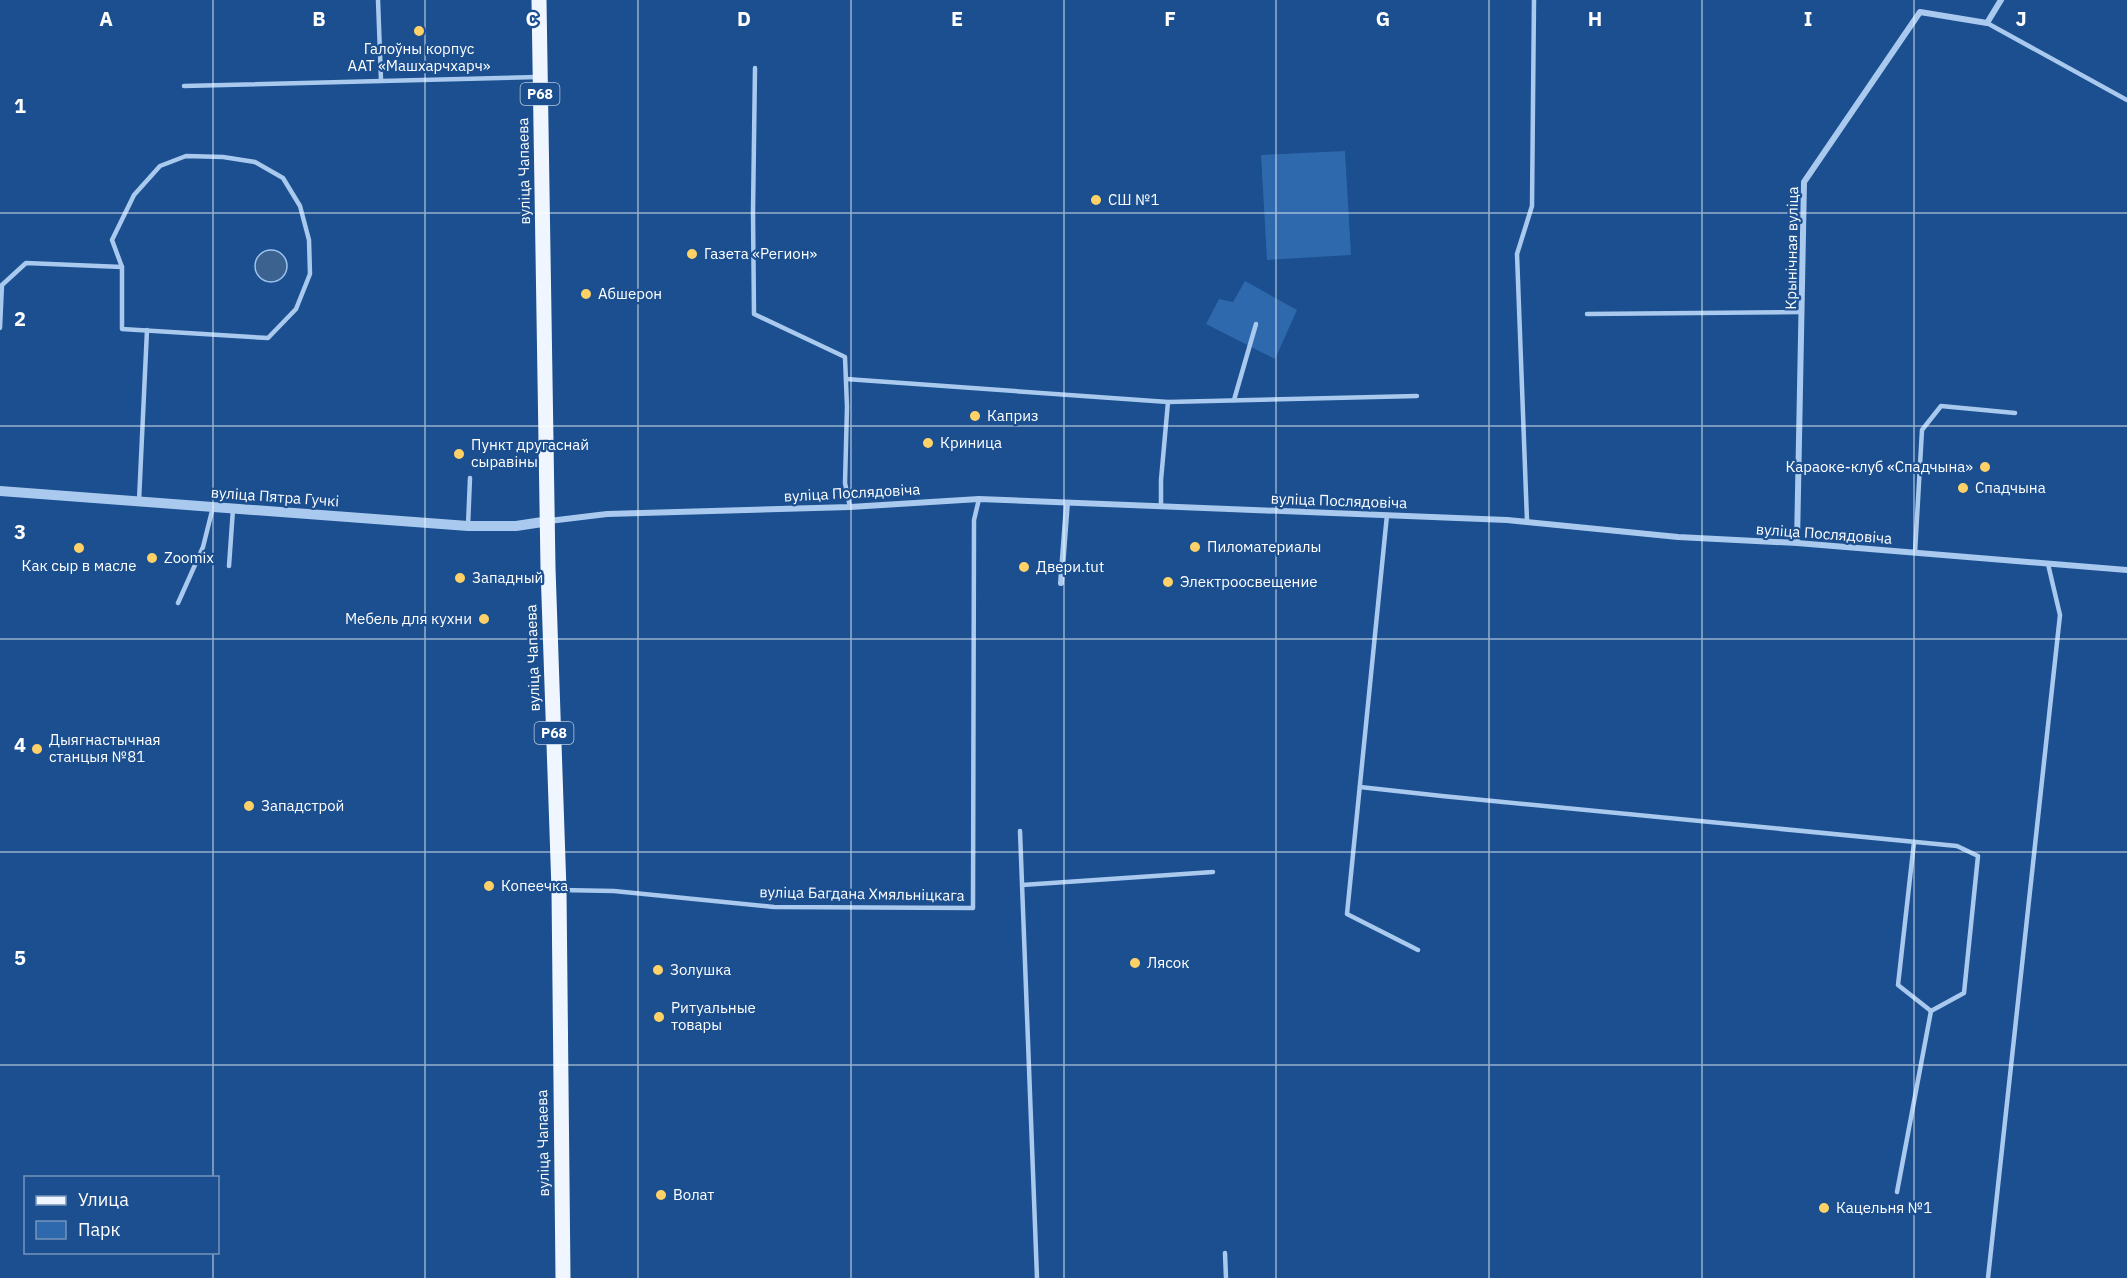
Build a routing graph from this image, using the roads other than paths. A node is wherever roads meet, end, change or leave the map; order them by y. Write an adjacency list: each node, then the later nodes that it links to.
1 (378, 0): 8 (lane)
2 (539, 0): 7 (main road, вуліца Чапаева / Р68)
3 (1534, 0): 33 (lane)
4 (2001, 0): 5 (street)
5 (1987, 23): 10 (lane); 12 (street, Крынічная вуліца)
6 (755, 68): 17 (lane)
7 (540, 77): 8 (lane); 32 (main road, вуліца Чапаева / Р68)
8 (381, 80): 9 (lane)
9 (184, 86)
10 (2127, 100)
11 (122, 267): 15 (lane); 16 (lane); 16 (lane)
12 (1802, 312): 13 (lane); 35 (street, Крынічная вуліца)
13 (1587, 314)
14 (1256, 324): 19 (lane)
15 (0, 328)
16 (147, 330): 25 (lane)
17 (846, 379): 20 (lane); 29 (lane)
18 (1417, 396): 19 (lane)
19 (1234, 400): 20 (lane)
20 (1168, 402): 27 (lane)
21 (2015, 413): 36 (lane)
22 (470, 478): 34 (lane)
23 (0, 491): 25 (street, вуліца Пятра Гучкі)
24 (979, 498): 26 (street, вуліца Послядовіча); 29 (street, вуліца Послядовіча); 47 (lane, вуліца Багдана Хмяльніцкага)
25 (139, 501): 28 (street, вуліца Пятра Гучкі)
26 (1067, 503): 27 (street, вуліца Послядовіча); 40 (street)
27 (1161, 506): 31 (street, вуліца Послядовіча)
28 (213, 507): 30 (street, вуліца Пятра Гучкі); 41 (lane)
29 (850, 507): 32 (street, вуліца Послядовіча)
30 (233, 509): 34 (street, вуліца Пятра Гучкі); 38 (lane)
31 (1387, 515): 33 (street, вуліца Послядовіча); 42 (lane)
32 (549, 521): 34 (street, вуліца Пятра Гучкі); 47 (main road, вуліца Чапаева / Р68)
33 (1527, 521): 35 (street, вуліца Послядовіча)
34 (468, 526)
35 (1797, 543): 36 (street, вуліца Послядовіча)
36 (1915, 553): 37 (street, вуліца Послядовіча)
37 (2048, 564): 39 (street, вуліца Послядовіча); 55 (lane)
38 (229, 566)
39 (2127, 570)
40 (1061, 583)
41 (178, 603)
42 (1360, 787): 44 (lane); 48 (lane)
43 (1020, 831): 46 (lane)
44 (1914, 842): 49 (lane); 49 (lane)
45 (1213, 872): 46 (lane)
46 (1022, 885): 53 (lane)
47 (559, 890): 52 (main road, вуліца Чапаева / Р68)
48 (1418, 950)
49 (1931, 1011): 50 (lane)
50 (1897, 1192)
51 (1225, 1253): 54 (lane)
52 (563, 1278)
53 (1037, 1278)
54 (1226, 1278)
55 (1988, 1278)

